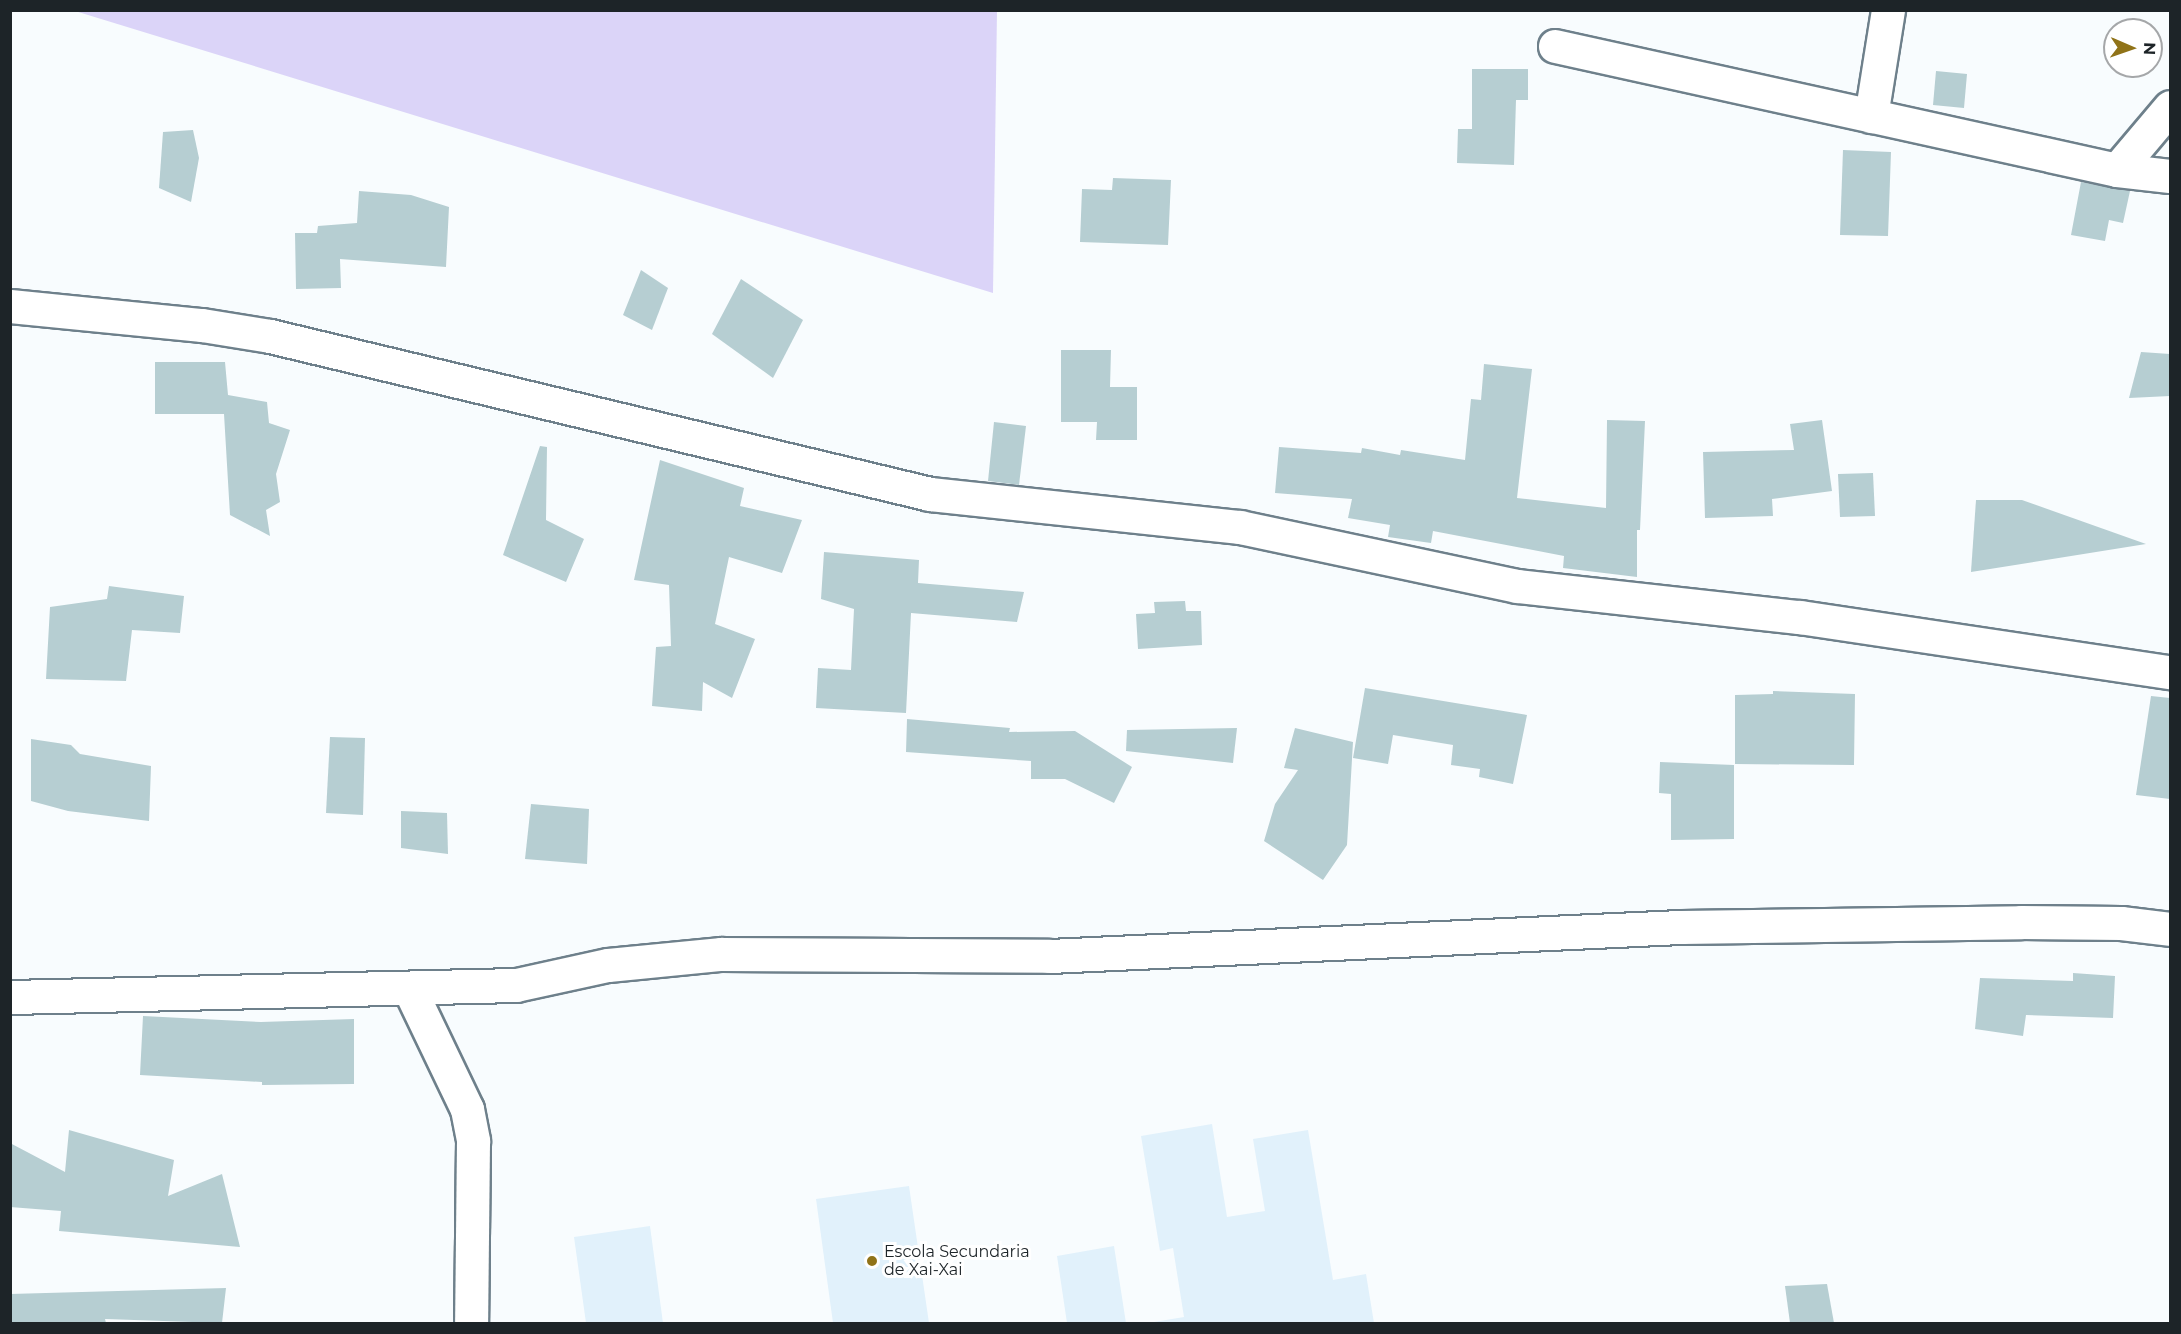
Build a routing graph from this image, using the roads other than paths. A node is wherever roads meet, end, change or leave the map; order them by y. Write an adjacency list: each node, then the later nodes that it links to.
1 (1888, 10): 4 (street)
2 (1555, 46): 4 (street)
3 (2170, 107): 5 (street)
4 (1871, 116): 5 (street)
5 (2117, 170): 6 (street)
6 (2170, 176)
7 (10, 306): 8 (street)
8 (2170, 672)
9 (2170, 929): 10 (street)
10 (410, 990): 11 (street); 12 (street)
11 (10, 997)
12 (471, 1323)

